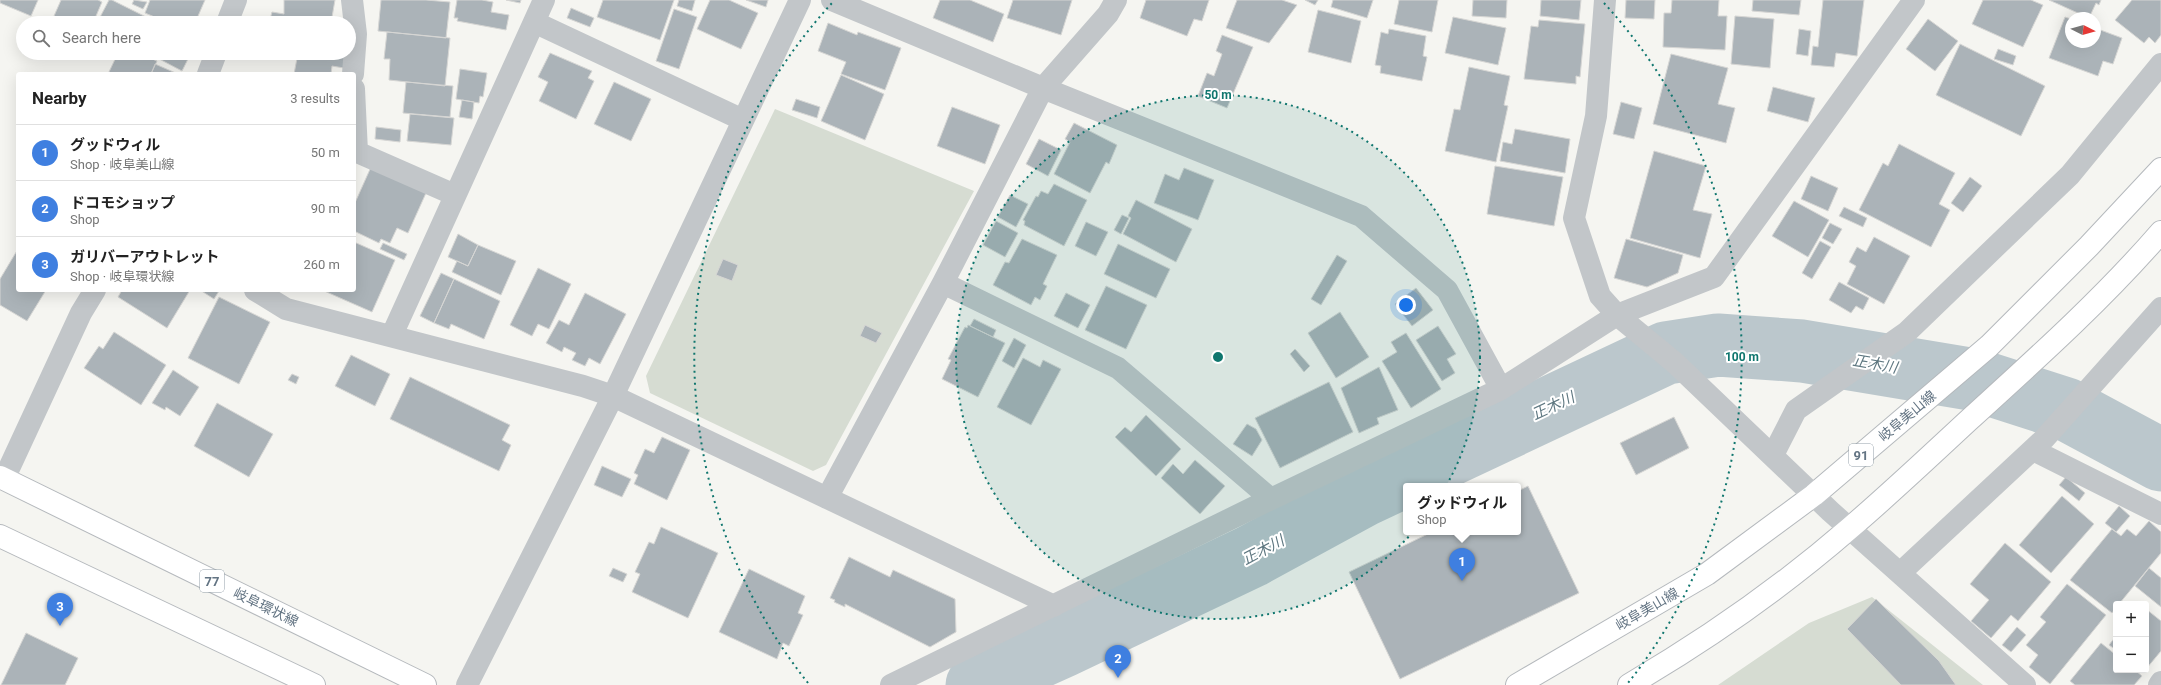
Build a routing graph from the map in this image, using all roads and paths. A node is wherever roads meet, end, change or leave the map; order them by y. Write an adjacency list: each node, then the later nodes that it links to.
1 (236, 0): 9 (street)
2 (352, 0): 10 (street)
3 (544, 0): 11 (street)
4 (800, 0): 18 (street)
5 (832, 0): 17 (street)
6 (1116, 0): 17 (street)
7 (1604, 0): 27 (street)
8 (1914, 0): 27 (street)
9 (230, 16)
10 (354, 16)
11 (534, 22): 18 (street); 21 (street)
12 (213, 60): 15 (street)
13 (354, 60): 16 (street)
14 (2161, 64): 32 (street)
15 (209, 72)
16 (353, 72)
17 (1043, 88): 23 (street); 29 (street)
18 (743, 120): 30 (street)
19 (356, 131): 21 (street)
20 (2161, 169): 34 (main road, 岐阜美山線 / 91)
21 (455, 195): 28 (street)
22 (2161, 232): 38 (main road)
23 (943, 283): 35 (street); 36 (street)
24 (94, 292): 33 (street)
25 (258, 292): 28 (street)
26 (2161, 308): 31 (street)
27 (1617, 316): 29 (street); 32 (street)
28 (392, 335): 30 (street)
29 (1502, 389): 36 (street)
30 (613, 396): 35 (street); 45 (street)
31 (2038, 445): 37 (street); 40 (street)
32 (1773, 455): 34 (street)
33 (2, 478): 44 (main road, 岐阜環状線 / 77)
34 (1814, 495): 38 (street); 47 (main road, 岐阜美山線 / 91)
35 (827, 498): 41 (street)
36 (1271, 499): 41 (street)
37 (2161, 514)
38 (1850, 529): 40 (street); 48 (main road)
39 (0, 536): 43 (main road)
40 (1900, 573): 49 (street)
41 (1054, 606): 46 (street)
42 (2161, 682): 50 (street)
43 (314, 685)
44 (424, 685)
45 (467, 685)
46 (892, 685)
47 (1517, 685)
48 (1629, 685)
49 (2025, 685)
50 (2158, 685)

